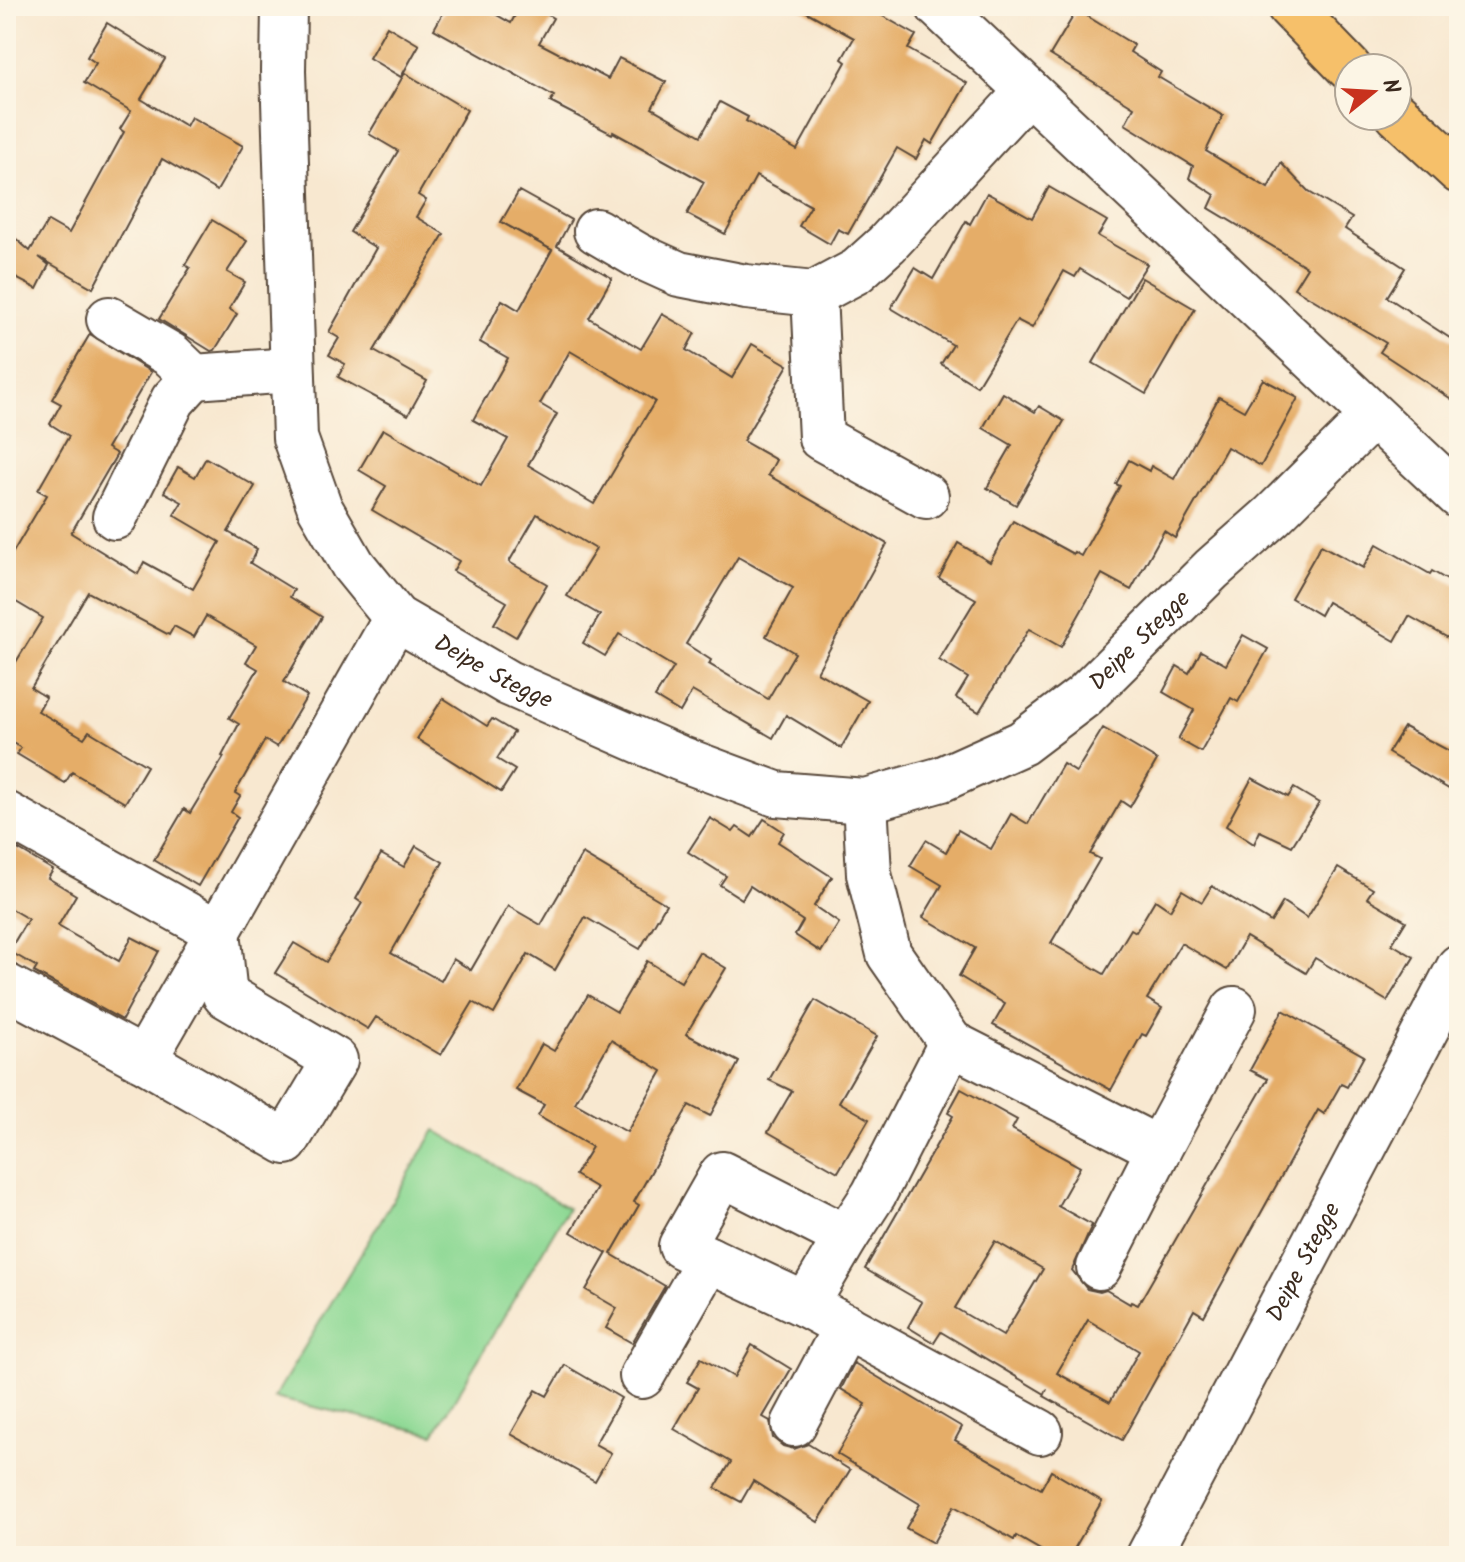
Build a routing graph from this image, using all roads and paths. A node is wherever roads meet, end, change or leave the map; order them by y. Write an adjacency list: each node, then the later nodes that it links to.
1 (284, 6): 11 (street, Deipe Stegge)
2 (938, 6): 5 (street)
3 (1289, 6): 4 (main road)
4 (1334, 52)
5 (1028, 91): 9 (street); 13 (street)
6 (1413, 129): 7 (main road)
7 (1459, 171)
8 (596, 231): 9 (street)
9 (814, 294): 14 (street)
10 (109, 319): 12 (street)
11 (291, 370): 12 (street); 17 (street, Deipe Stegge)
12 (194, 377): 16 (street)
13 (1373, 416): 15 (street); 18 (street, Deipe Stegge)
14 (926, 496)
15 (1459, 496)
16 (115, 517)
17 (396, 618): 18 (street, Deipe Stegge); 20 (street)
18 (865, 801): 24 (street)
19 (6, 814): 20 (street)
20 (218, 932): 25 (street); 25 (street)
21 (1459, 967): 35 (street, Deipe Stegge)
22 (6, 986): 25 (street)
23 (1234, 1009): 26 (street)
24 (951, 1043): 26 (street); 27 (street)
25 (144, 1060)
26 (1159, 1149): 29 (street)
27 (846, 1237): 28 (street); 30 (street)
28 (709, 1259): 30 (street); 32 (street)
29 (1099, 1267)
30 (806, 1305): 31 (street)
31 (846, 1326): 33 (street); 34 (street)
32 (642, 1376)
33 (794, 1424)
34 (1040, 1432)
35 (1149, 1556)

